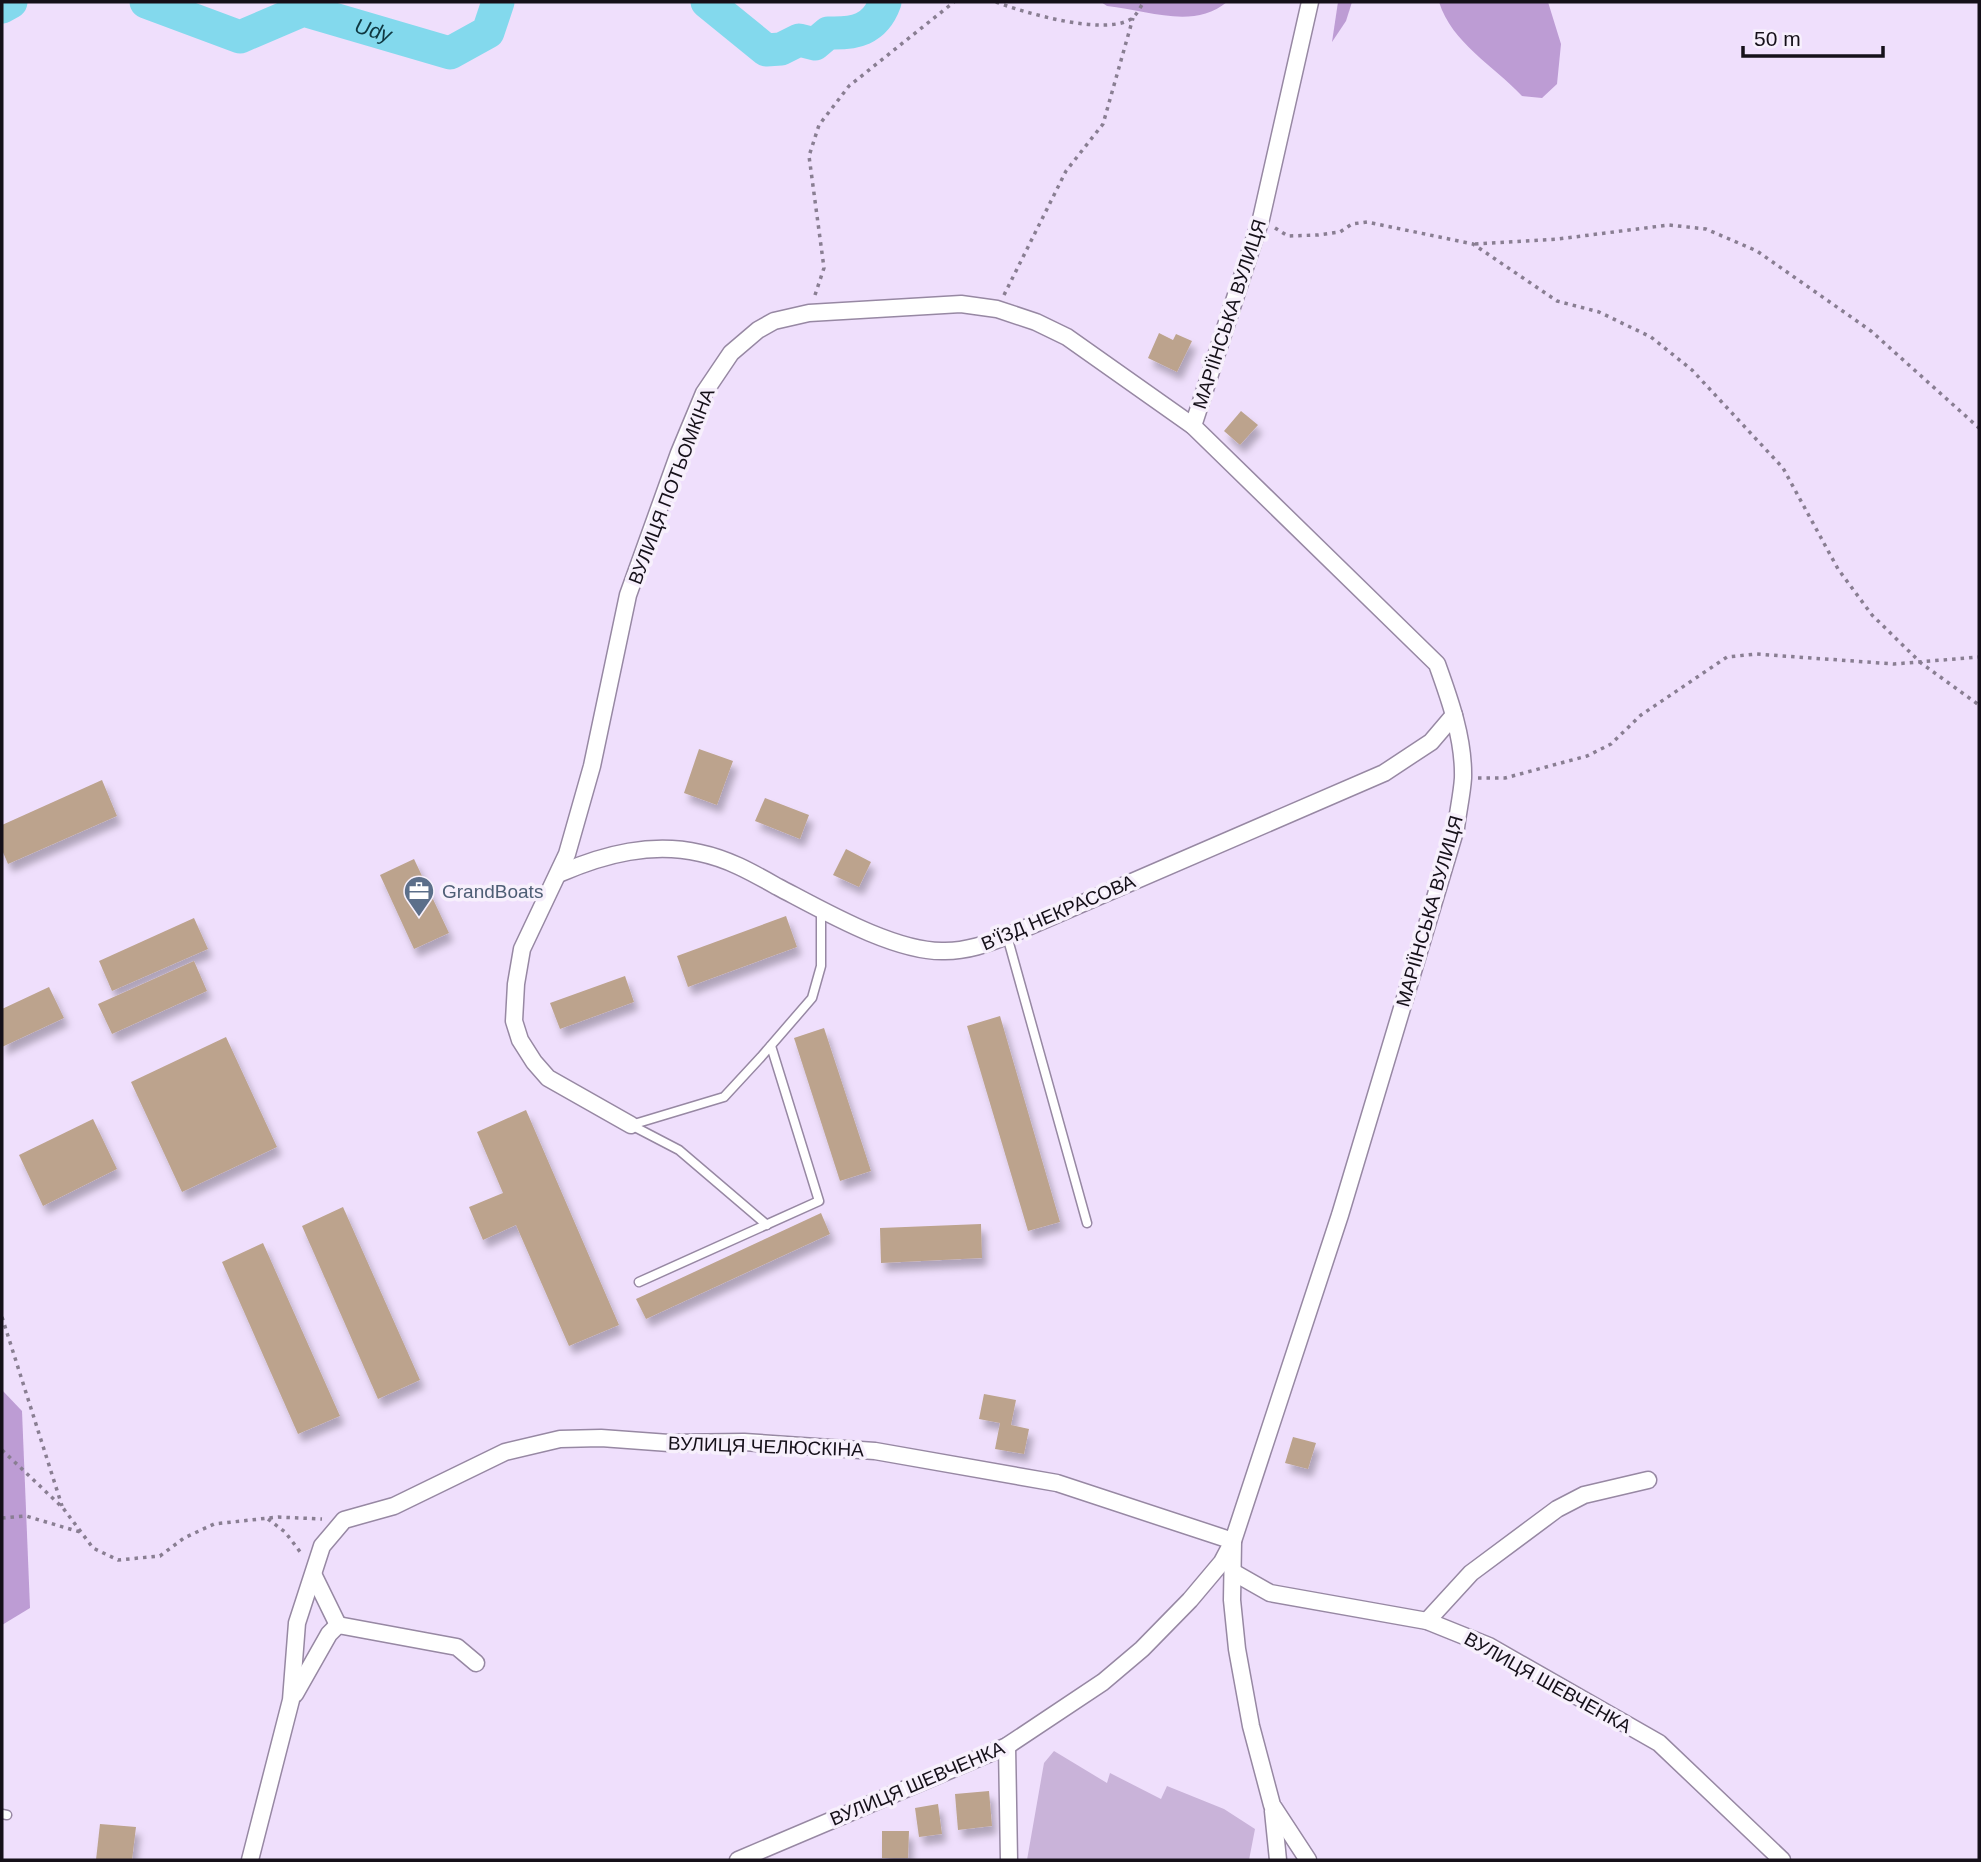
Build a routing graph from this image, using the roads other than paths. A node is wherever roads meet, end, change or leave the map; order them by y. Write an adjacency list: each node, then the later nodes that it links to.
1 (1310, 2): 2 (street, МАРІЇНСЬКА ВУЛИЦЯ)
2 (1193, 426): 3 (street, МАРІЇНСЬКА ВУЛИЦЯ); 4 (street, ВУЛИЦЯ ПОТЬОМКІНА)
3 (1454, 715): 6 (street, В'ЇЗД НЕКРАСОВА); 13 (street, МАРІЇНСЬКА ВУЛИЦЯ)
4 (561, 873): 5 (street, В'ЇЗД НЕКРАСОВА); 8 (street, ВУЛИЦЯ ПОТЬОМКІНА)
5 (821, 910): 6 (street, В'ЇЗД НЕКРАСОВА); 7 (lane)
6 (1007, 936): 9 (lane)
7 (771, 1046): 8 (lane); 10 (lane)
8 (631, 1125): 10 (lane)
9 (1087, 1223)
10 (767, 1225): 11 (lane)
11 (639, 1282)
12 (1648, 1480): 16 (street)
13 (1233, 1541): 14 (street, МАРІЇНСЬКА ВУЛИЦЯ); 15 (street, ВУЛИЦЯ ЧЕЛЮСКІНА); 20 (street, ВУЛИЦЯ ШЕВЧЕНКА)
14 (1233, 1572): 16 (street, ВУЛИЦЯ ШЕВЧЕНКА); 21 (street, МАРІЇНСЬКА ВУЛИЦЯ)
15 (314, 1576): 17 (street); 19 (street)
16 (1427, 1621): 27 (street, ВУЛИЦЯ ШЕВЧЕНКА)
17 (338, 1625): 18 (street); 19 (street)
18 (476, 1663)
19 (291, 1700): 22 (street)
20 (1007, 1746): 23 (street, ВУЛИЦЯ ШЕВЧЕНКА); 24 (street)
21 (1272, 1805): 25 (street); 26 (street, МАРІЇНСЬКА ВУЛИЦЯ)
22 (250, 1860)
23 (738, 1860)
24 (1009, 1860)
25 (1278, 1860)
26 (1308, 1860)
27 (1782, 1860)

